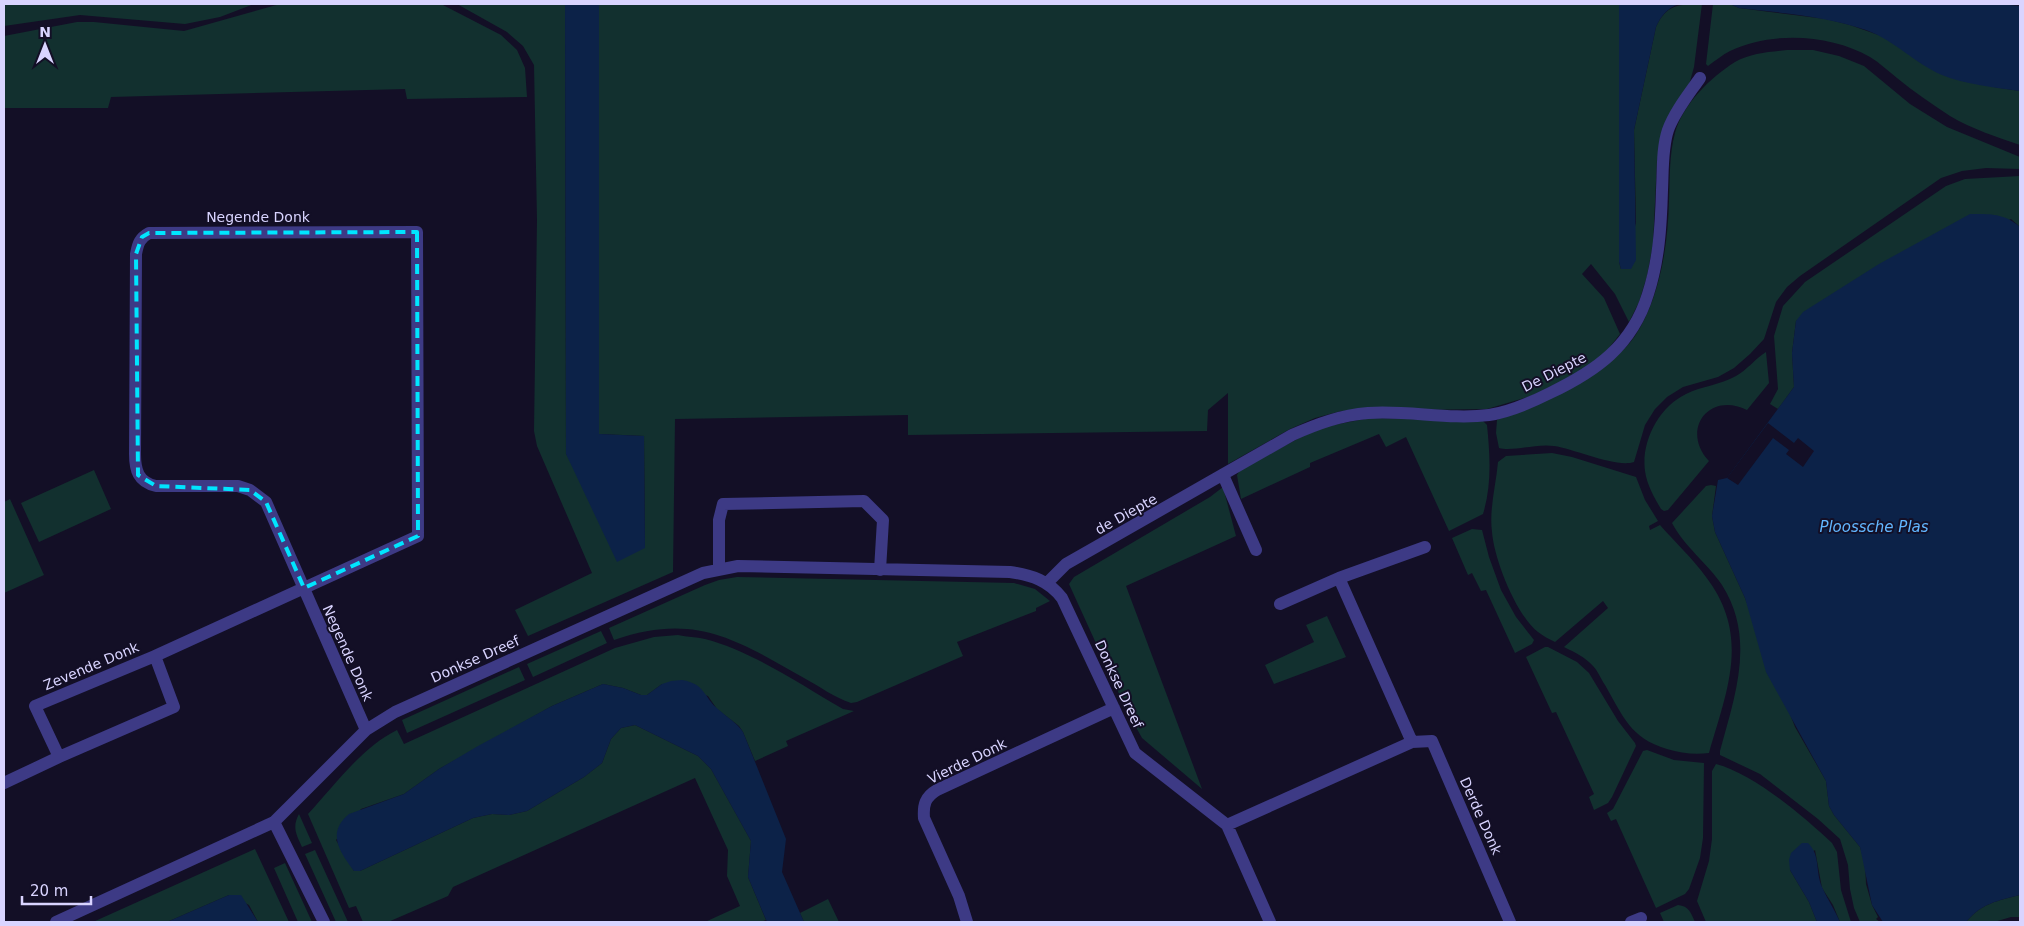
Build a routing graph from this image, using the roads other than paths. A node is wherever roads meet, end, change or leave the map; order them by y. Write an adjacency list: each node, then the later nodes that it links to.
1 (1700, 78): 2 (street, De Diepte)
2 (1224, 475): 4 (street); 8 (street, de Diepte)
3 (1425, 547): 7 (street)
4 (1256, 550)
5 (719, 568): 6 (street, Donkse Dreef); 6 (street); 13 (street, Donkse Dreef)
6 (880, 570): 8 (street, Donkse Dreef)
7 (1338, 578): 10 (street); 14 (street)
8 (1047, 583): 12 (street, Donkse Dreef)
9 (304, 588): 9 (street, Negende Donk); 11 (street, Zevende Donk); 13 (street, Negende Donk)
10 (1280, 604)
11 (155, 656): 15 (street, Zevende Donk); 15 (street, Zevende Donk)
12 (1114, 708): 18 (street, Donkse Dreef); 21 (street, Vierde Donk)
13 (366, 730): 17 (street, Donkse Dreef)
14 (1412, 742): 18 (street); 23 (street, Derde Donk)
15 (58, 757): 16 (street, Zevende Donk)
16 (4, 783)
17 (274, 822): 19 (street, Donkse Dreef); 20 (street)
18 (1226, 825): 22 (street, Donkse Dreef)
19 (56, 922)
20 (324, 922)
21 (967, 922)
22 (1270, 922)
23 (1510, 922)

